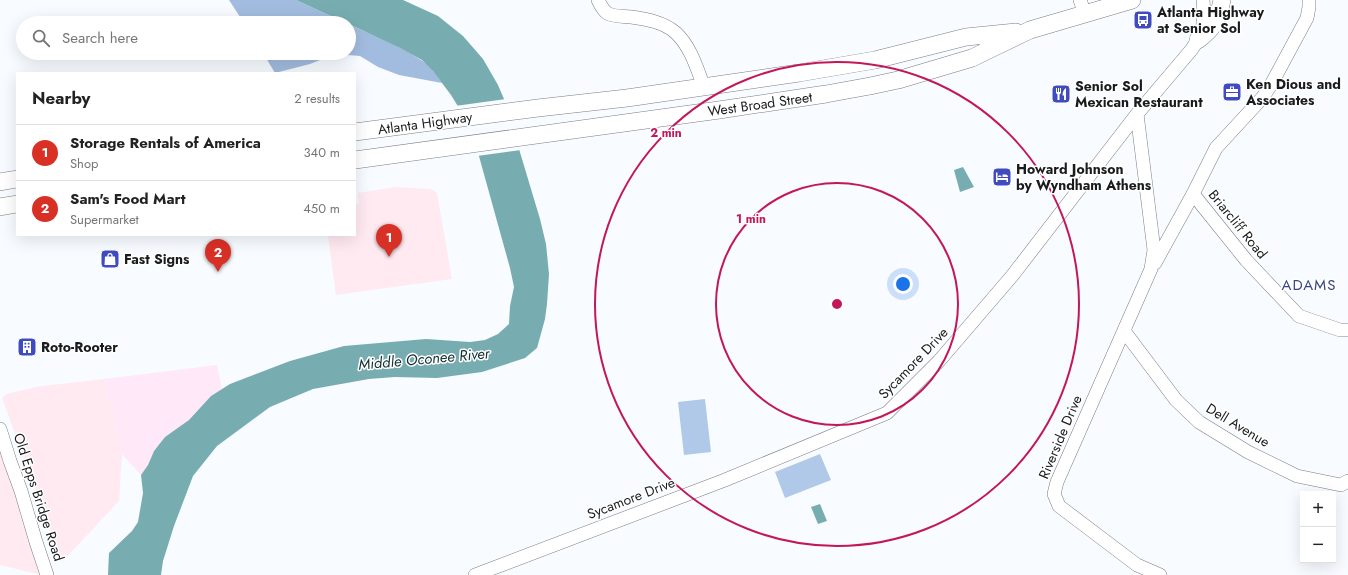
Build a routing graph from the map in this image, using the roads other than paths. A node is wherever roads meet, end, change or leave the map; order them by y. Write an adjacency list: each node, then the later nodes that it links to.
1 (598, 0): 10 (street)
2 (1132, 0): 6 (main road, West Broad Street)
3 (1202, 0): 8 (street, Sycamore Drive)
4 (1222, 0): 8 (main road)
5 (1309, 0): 19 (street, Briarcliff Road)
6 (1082, 7): 7 (main road, West Broad Street)
7 (1030, 30): 9 (main road, West Broad Street); 11 (main road, West Broad Street)
8 (1198, 40): 13 (street, Sycamore Drive)
9 (799, 73): 10 (main road, West Broad Street); 11 (main road)
10 (704, 87): 12 (main road, West Broad Street)
11 (804, 98): 15 (main road, West Broad Street)
12 (495, 114): 14 (main road, Atlanta Highway)
13 (1137, 114): 22 (street, Riverside Drive); 28 (street, Sycamore Drive)
14 (356, 132)
15 (480, 143): 16 (main road, Atlanta Highway)
16 (356, 160)
17 (16, 179): 18 (main road)
18 (0, 182)
19 (1193, 194): 22 (street, Riverside Drive); 23 (street, Briarcliff Road)
20 (16, 204): 21 (main road)
21 (0, 207)
22 (1151, 269): 24 (street, Riverside Drive)
23 (1348, 330)
24 (1124, 331): 26 (street, Dell Avenue); 29 (street, Riverside Drive)
25 (0, 429): 27 (street, Old Epps Bridge Road)
26 (1348, 481)
27 (47, 575)
28 (475, 575)
29 (1160, 575)

